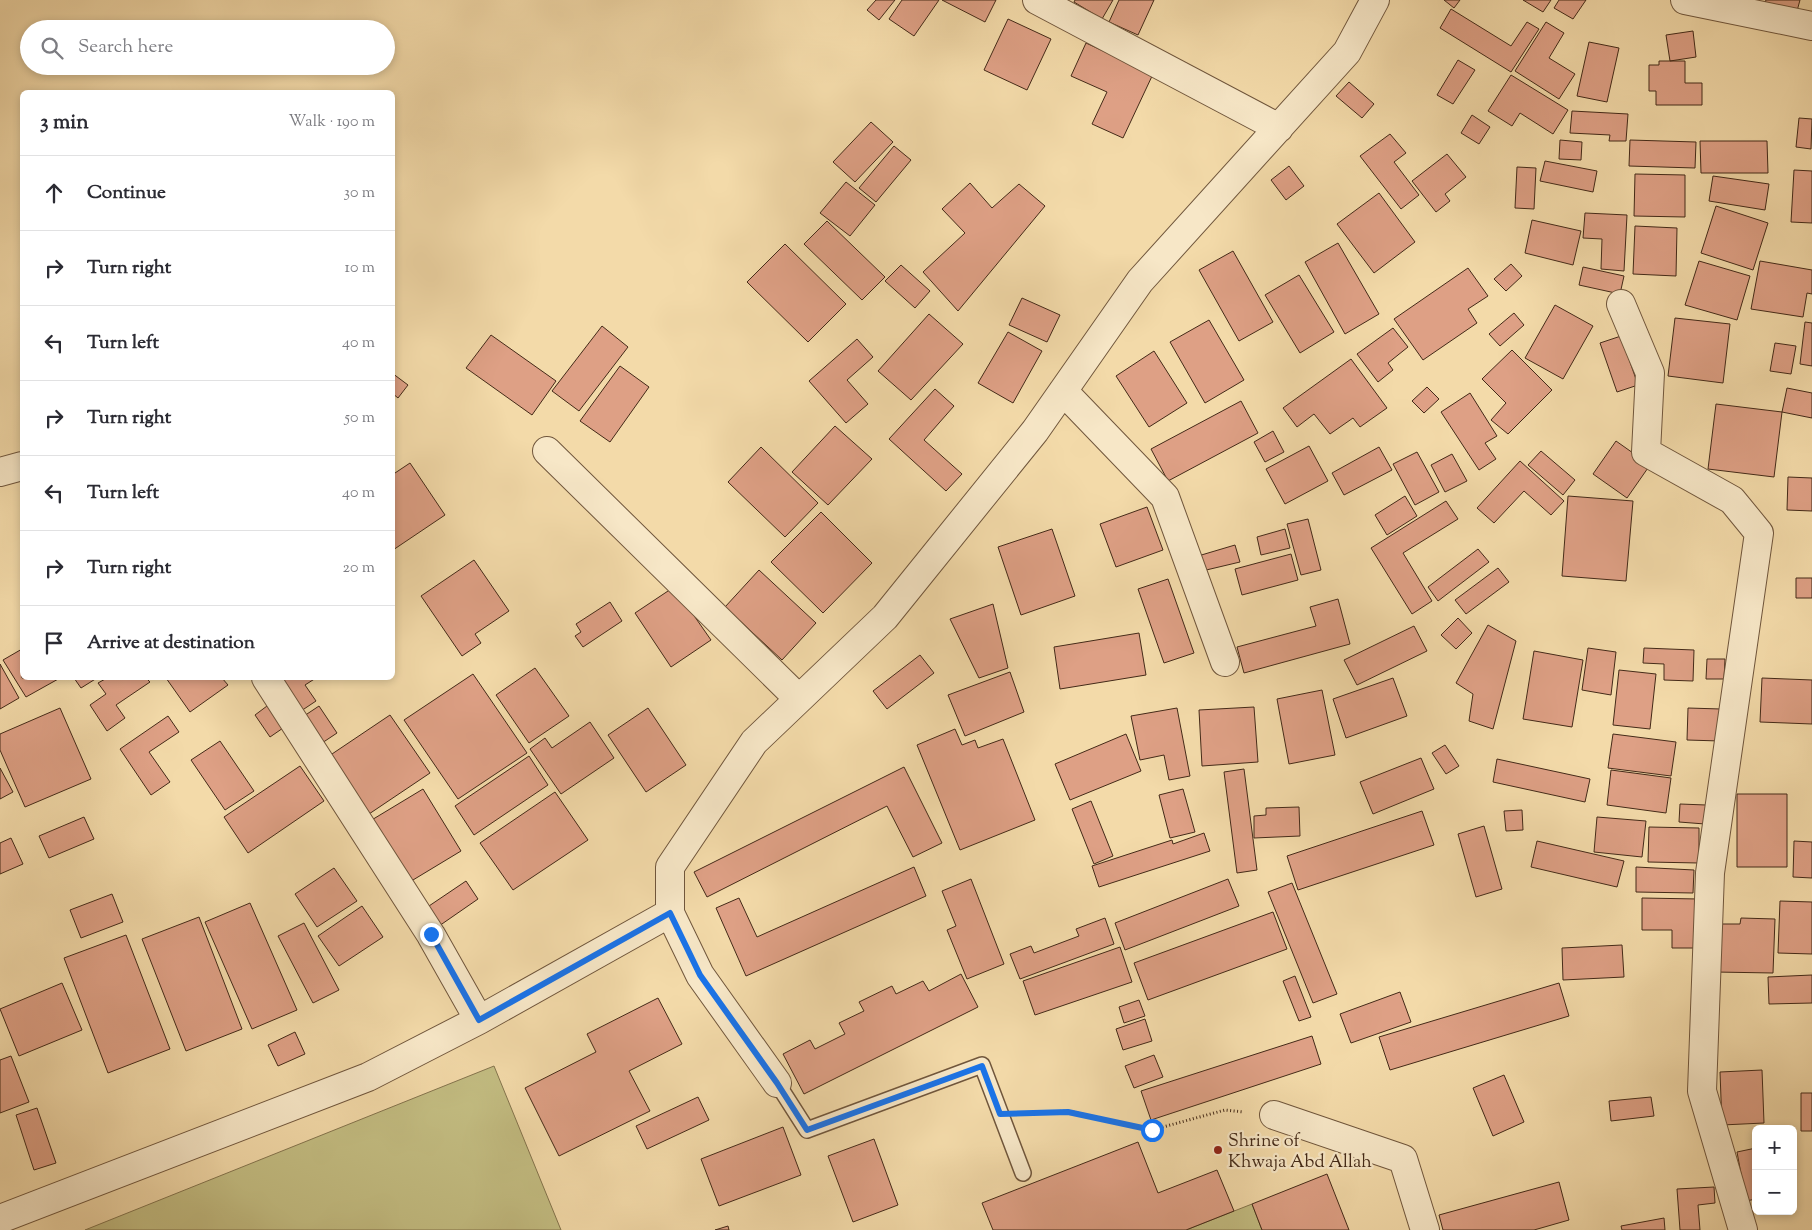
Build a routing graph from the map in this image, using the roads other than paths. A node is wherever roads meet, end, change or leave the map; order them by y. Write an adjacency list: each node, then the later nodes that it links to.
1 (1037, 0): 5 (street)
2 (1375, 0): 5 (street)
3 (1685, 0): 4 (street)
4 (1812, 26)
5 (1278, 128): 7 (street)
6 (1621, 304): 21 (street)
7 (1063, 391): 11 (street); 13 (street)
8 (547, 451): 13 (street)
9 (20, 467): 10 (street)
10 (0, 472)
11 (1225, 662)
12 (267, 680): 15 (street)
13 (799, 699): 14 (street)
14 (670, 913): 15 (street); 16 (street)
15 (479, 1020): 19 (street)
16 (777, 1083): 18 (lane)
17 (1274, 1115): 20 (street)
18 (1023, 1173)
19 (0, 1219)
20 (1425, 1230)
21 (1743, 1230)

